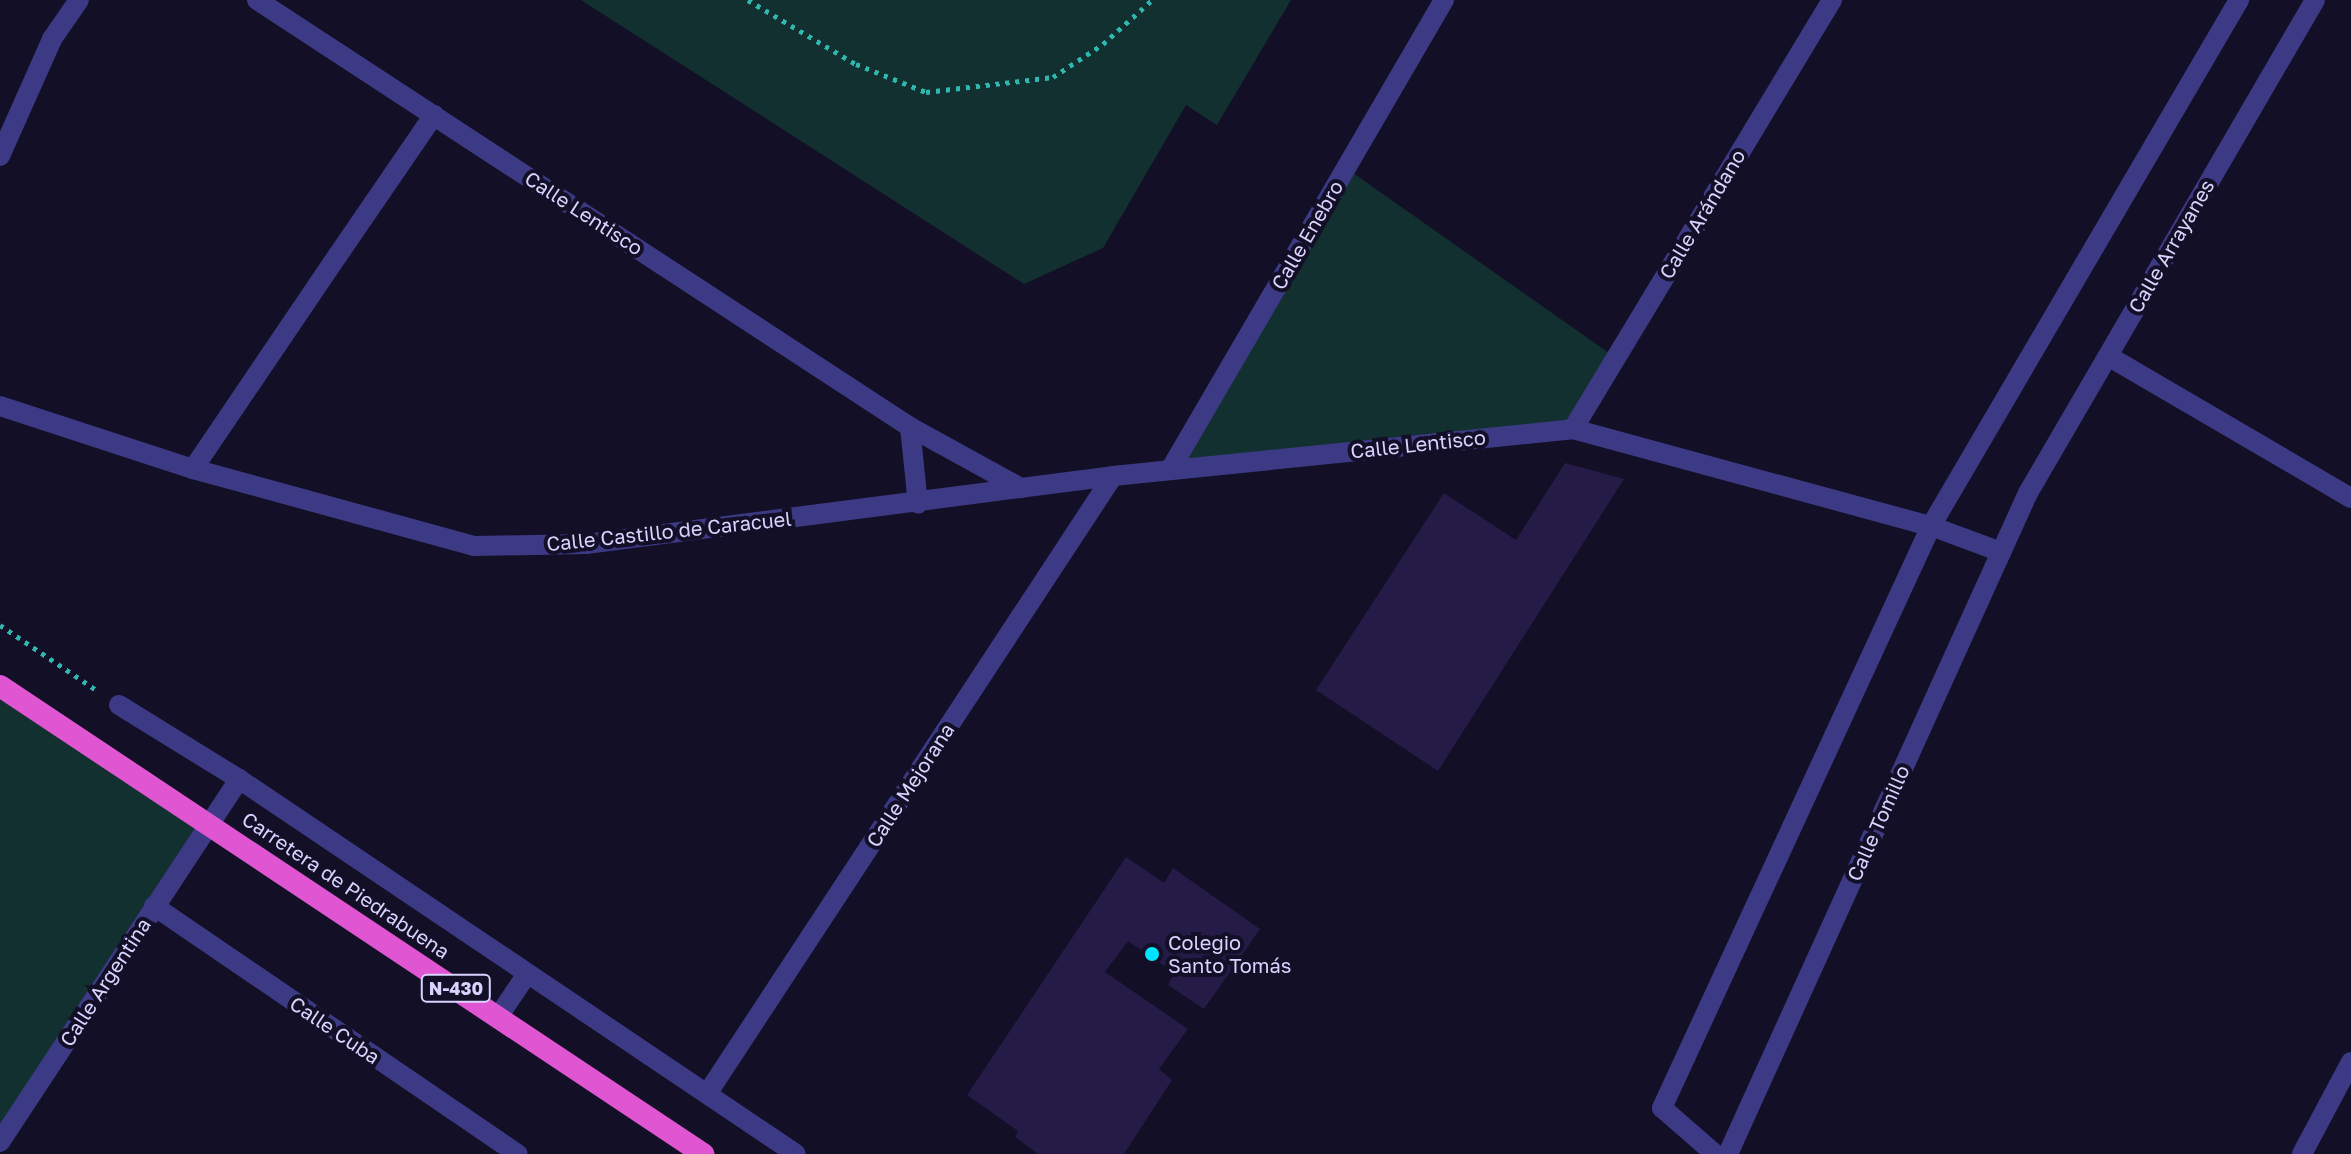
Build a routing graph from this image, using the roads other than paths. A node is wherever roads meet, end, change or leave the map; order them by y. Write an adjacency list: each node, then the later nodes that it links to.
1 (79, 0): 8 (street)
2 (257, 0): 7 (street, Calle Lentisco)
3 (1444, 0): 14 (street, Calle Enebro)
4 (1832, 0): 12 (street, Calle Arándano)
5 (2239, 0): 20 (street)
6 (2315, 0): 9 (street, Calle Arrayanes)
7 (434, 115): 11 (street, Calle Lentisco); 13 (street)
8 (0, 156)
9 (2108, 356): 17 (street, Calle Arrayanes); 18 (street)
10 (0, 406): 13 (street, Calle Castillo de Caracuel)
11 (910, 427): 16 (street, Calle Lentisco); 19 (street)
12 (1573, 429): 14 (street, Calle Lentisco); 20 (street, Calle Lentisco)
13 (193, 469): 19 (street, Calle Castillo de Caracuel)
14 (1170, 470): 15 (street, Calle Lentisco)
15 (1113, 476): 16 (street, Calle Lentisco); 30 (street, Calle Mejorana)
16 (1021, 488): 19 (street, Calle Castillo de Caracuel)
17 (2028, 493): 21 (street, Calle Tomillo)
18 (2351, 498)
19 (918, 504)
20 (1931, 526): 21 (street, Calle Lentisco); 35 (street)
21 (2001, 552): 36 (street, Calle Tomillo)
22 (0, 686): 25 (highway, Carretera de Piedrabuena / N-430)
23 (119, 705): 24 (street)
24 (239, 779): 25 (street, Calle Argentina); 27 (street)
25 (210, 822): 26 (street, Calle Argentina); 28 (highway, Carretera de Piedrabuena / N-430)
26 (154, 906): 31 (street, Calle Argentina); 32 (street, Calle Cuba)
27 (527, 974): 28 (street); 30 (street)
28 (498, 1017): 33 (highway, Carretera de Piedrabuena / N-430)
29 (2351, 1062): 37 (street)
30 (707, 1094): 34 (street)
31 (0, 1142)
32 (517, 1154)
33 (703, 1154)
34 (796, 1154)
35 (1715, 1154)
36 (1728, 1154)
37 (2302, 1154)

